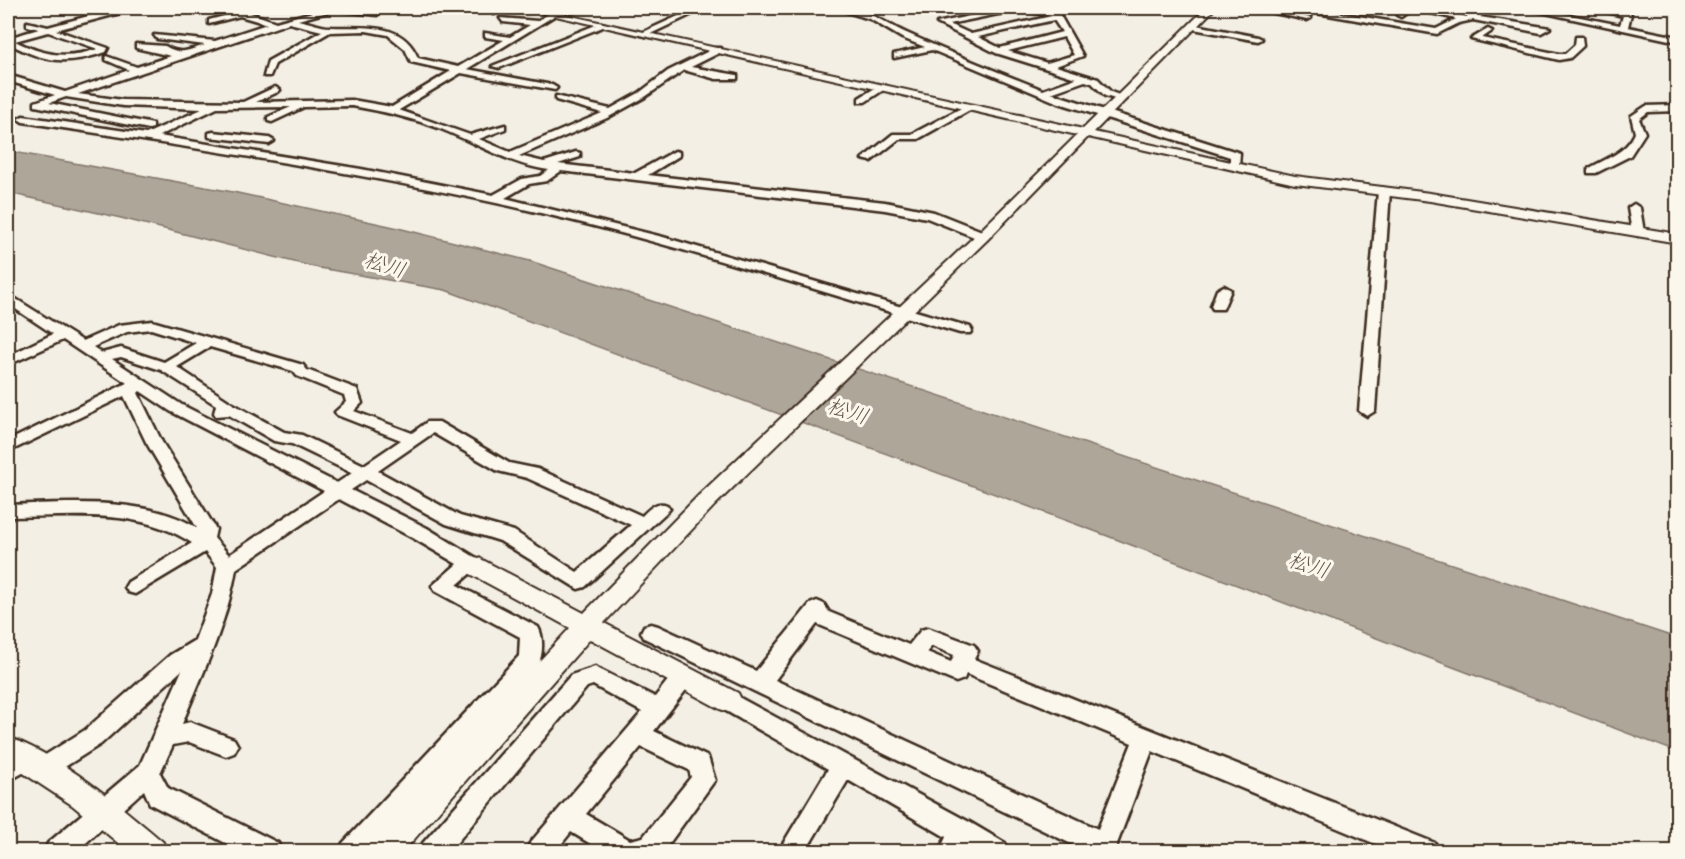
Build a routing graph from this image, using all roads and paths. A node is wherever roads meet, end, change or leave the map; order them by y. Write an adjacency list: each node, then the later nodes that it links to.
1 (108, 8): 2 (street)
2 (128, 8): 3 (street); 36 (street)
3 (183, 8)
4 (222, 8): 20 (street)
5 (335, 8): 27 (street); 38 (street)
6 (504, 8): 25 (street)
7 (525, 8): 29 (street)
8 (564, 8): 29 (street)
9 (701, 8): 54 (street)
10 (838, 8): 19 (street)
11 (969, 8): 30 (street)
12 (1018, 8): 30 (street); 33 (street)
13 (1211, 8): 48 (street)
14 (1254, 8): 21 (street)
15 (1314, 8): 28 (street)
16 (1458, 8): 26 (street)
17 (1491, 8): 26 (street)
18 (1527, 8): 22 (street)
19 (859, 9): 71 (street)
20 (241, 10): 40 (street); 44 (street)
21 (1280, 10): 34 (street)
22 (1546, 10): 46 (street)
23 (1434, 11): 35 (street)
24 (1607, 11): 50 (street)
25 (494, 12)
26 (1481, 12): 35 (street)
27 (377, 13)
28 (1381, 13): 32 (street); 47 (street)
29 (554, 14): 42 (street); 45 (street)
30 (985, 14): 61 (street)
31 (66, 15): 36 (street)
32 (1401, 15)
33 (1056, 17): 56 (street); 61 (street)
34 (1307, 18)
35 (1468, 18): 47 (street); 49 (street)
36 (90, 19): 41 (street); 51 (street)
37 (503, 20): 42 (street)
38 (285, 21): 44 (street); 52 (street)
39 (1424, 21): 47 (street)
40 (212, 22)
41 (109, 23)
42 (536, 23): 67 (street)
43 (30, 24): 51 (street)
44 (275, 24): 58 (street)
45 (604, 25): 54 (street); 75 (street)
46 (1608, 25): 50 (street); 57 (street)
47 (1452, 26): 53 (street)
48 (1191, 27): 65 (street); 100 (street)
49 (1546, 28)
50 (1623, 28): 63 (street)
51 (52, 30): 64 (street); 64 (street)
52 (327, 30): 88 (street); 90 (street)
53 (1488, 31): 55 (street); 76 (street)
54 (643, 33): 73 (street)
55 (1498, 33)
56 (1065, 34): 74 (street); 85 (street)
57 (1601, 34)
58 (241, 35): 62 (street); 68 (street)
59 (488, 35): 67 (street)
60 (157, 37): 68 (street)
61 (969, 37): 74 (street)
62 (259, 38)
63 (1677, 38)
64 (8, 39)
65 (1258, 39)
66 (1579, 39): 72 (street)
67 (505, 42): 75 (street); 88 (street)
68 (217, 44): 77 (street)
69 (139, 46): 77 (street)
70 (1563, 47): 72 (street)
71 (932, 48): 78 (street); 87 (street)
72 (1574, 49): 76 (street)
73 (718, 50): 86 (street); 94 (street)
74 (999, 51): 79 (street)
75 (532, 52): 84 (street)
76 (1540, 53): 82 (street)
77 (183, 56): 89 (street)
78 (897, 56)
79 (1016, 57): 81 (street); 85 (street)
80 (109, 58): 89 (street)
81 (1004, 60)
82 (1520, 60)
83 (993, 64): 87 (street)
84 (496, 66)
85 (1048, 66): 93 (street)
86 (682, 67): 91 (street); 111 (street)
87 (982, 68): 97 (street)
88 (461, 69): 95 (street); 109 (street)
89 (134, 72): 98 (street)
90 (267, 74)
91 (734, 77)
92 (8, 78): 98 (street)
93 (1085, 78): 97 (street); 100 (street)
94 (883, 87): 101 (street); 106 (street)
95 (552, 88)
96 (275, 90): 105 (street)
97 (1043, 93): 102 (street)
98 (69, 94): 104 (street); 117 (street)
99 (559, 98): 111 (street)
100 (1122, 98): 112 (street)
101 (862, 100)
102 (1059, 100): 103 (street); 112 (street)
103 (1046, 104)
104 (216, 105): 105 (street); 117 (street)
105 (240, 105): 107 (street)
106 (970, 106): 118 (street); 125 (street)
107 (309, 107): 109 (street); 114 (street)
108 (1677, 108): 129 (street)
109 (390, 109): 115 (street)
110 (441, 112): 115 (street)
111 (610, 112): 124 (street)
112 (1104, 114): 118 (street); 127 (street)
113 (23, 119): 119 (street)
114 (272, 119)
115 (417, 119): 120 (street)
116 (501, 127): 120 (street)
117 (167, 129): 119 (street); 121 (street)
118 (1088, 133): 127 (street); 135 (street)
119 (149, 137): 132 (street)
120 (471, 138): 124 (street)
121 (269, 141)
122 (675, 154): 130 (street)
123 (576, 155): 126 (street)
124 (510, 156): 126 (street)
125 (867, 159)
126 (543, 166): 128 (street)
127 (1234, 166): 131 (street)
128 (558, 168): 130 (street); 132 (street)
129 (1592, 171)
130 (636, 177): 135 (street)
131 (1384, 191): 134 (street); 150 (street)
132 (495, 199): 140 (street)
133 (1634, 208): 134 (street)
134 (1638, 232): 136 (street)
135 (983, 236): 140 (street)
136 (1677, 239)
137 (1224, 290): 139 (street)
138 (8, 298): 142 (street)
139 (1218, 306)
140 (900, 314): 141 (street); 163 (street)
141 (965, 330)
142 (65, 334): 144 (street); 146 (street)
143 (208, 342): 144 (street); 147 (street); 152 (street)
144 (83, 346): 145 (street)
145 (101, 358): 147 (street); 148 (street)
146 (8, 361)
147 (166, 368): 149 (street)
148 (138, 383): 151 (street); 153 (street); 159 (street)
149 (224, 406): 151 (street); 154 (street)
150 (1367, 411)
151 (212, 425): 155 (street)
152 (413, 439): 154 (street); 158 (street)
153 (8, 447)
154 (364, 472): 155 (street); 158 (street)
155 (337, 490): 160 (street); 161 (street)
156 (661, 509): 158 (street)
157 (8, 512): 159 (street)
158 (644, 524)
159 (205, 541): 161 (street); 162 (street)
160 (471, 564): 163 (street); 184 (street)
161 (227, 567): 165 (street)
162 (135, 587)
163 (588, 625): 166 (street); 185 (street)
164 (651, 632): 167 (street)
165 (202, 646): 171 (street); 174 (street)
166 (685, 677): 168 (street); 169 (street)
167 (760, 683): 172 (street); 180 (street)
168 (729, 701): 175 (street)
169 (658, 708): 170 (street); 186 (street)
170 (637, 734): 178 (street); 188 (street)
171 (165, 736): 173 (street); 176 (street)
172 (1145, 740): 180 (street); 191 (street)
173 (226, 746)
174 (21, 762): 177 (street)
175 (844, 765): 179 (street); 189 (street)
176 (148, 772): 177 (street); 183 (street)
177 (103, 810): 181 (street); 182 (street)
178 (568, 817): 187 (street); 188 (street)
179 (957, 841): 190 (street)
180 (1102, 849)
181 (57, 852)
182 (152, 852)
183 (269, 852)
184 (352, 852)
185 (383, 852)
186 (432, 852)
187 (539, 852)
188 (628, 852)
189 (791, 852)
190 (996, 852)
191 (1426, 852)

